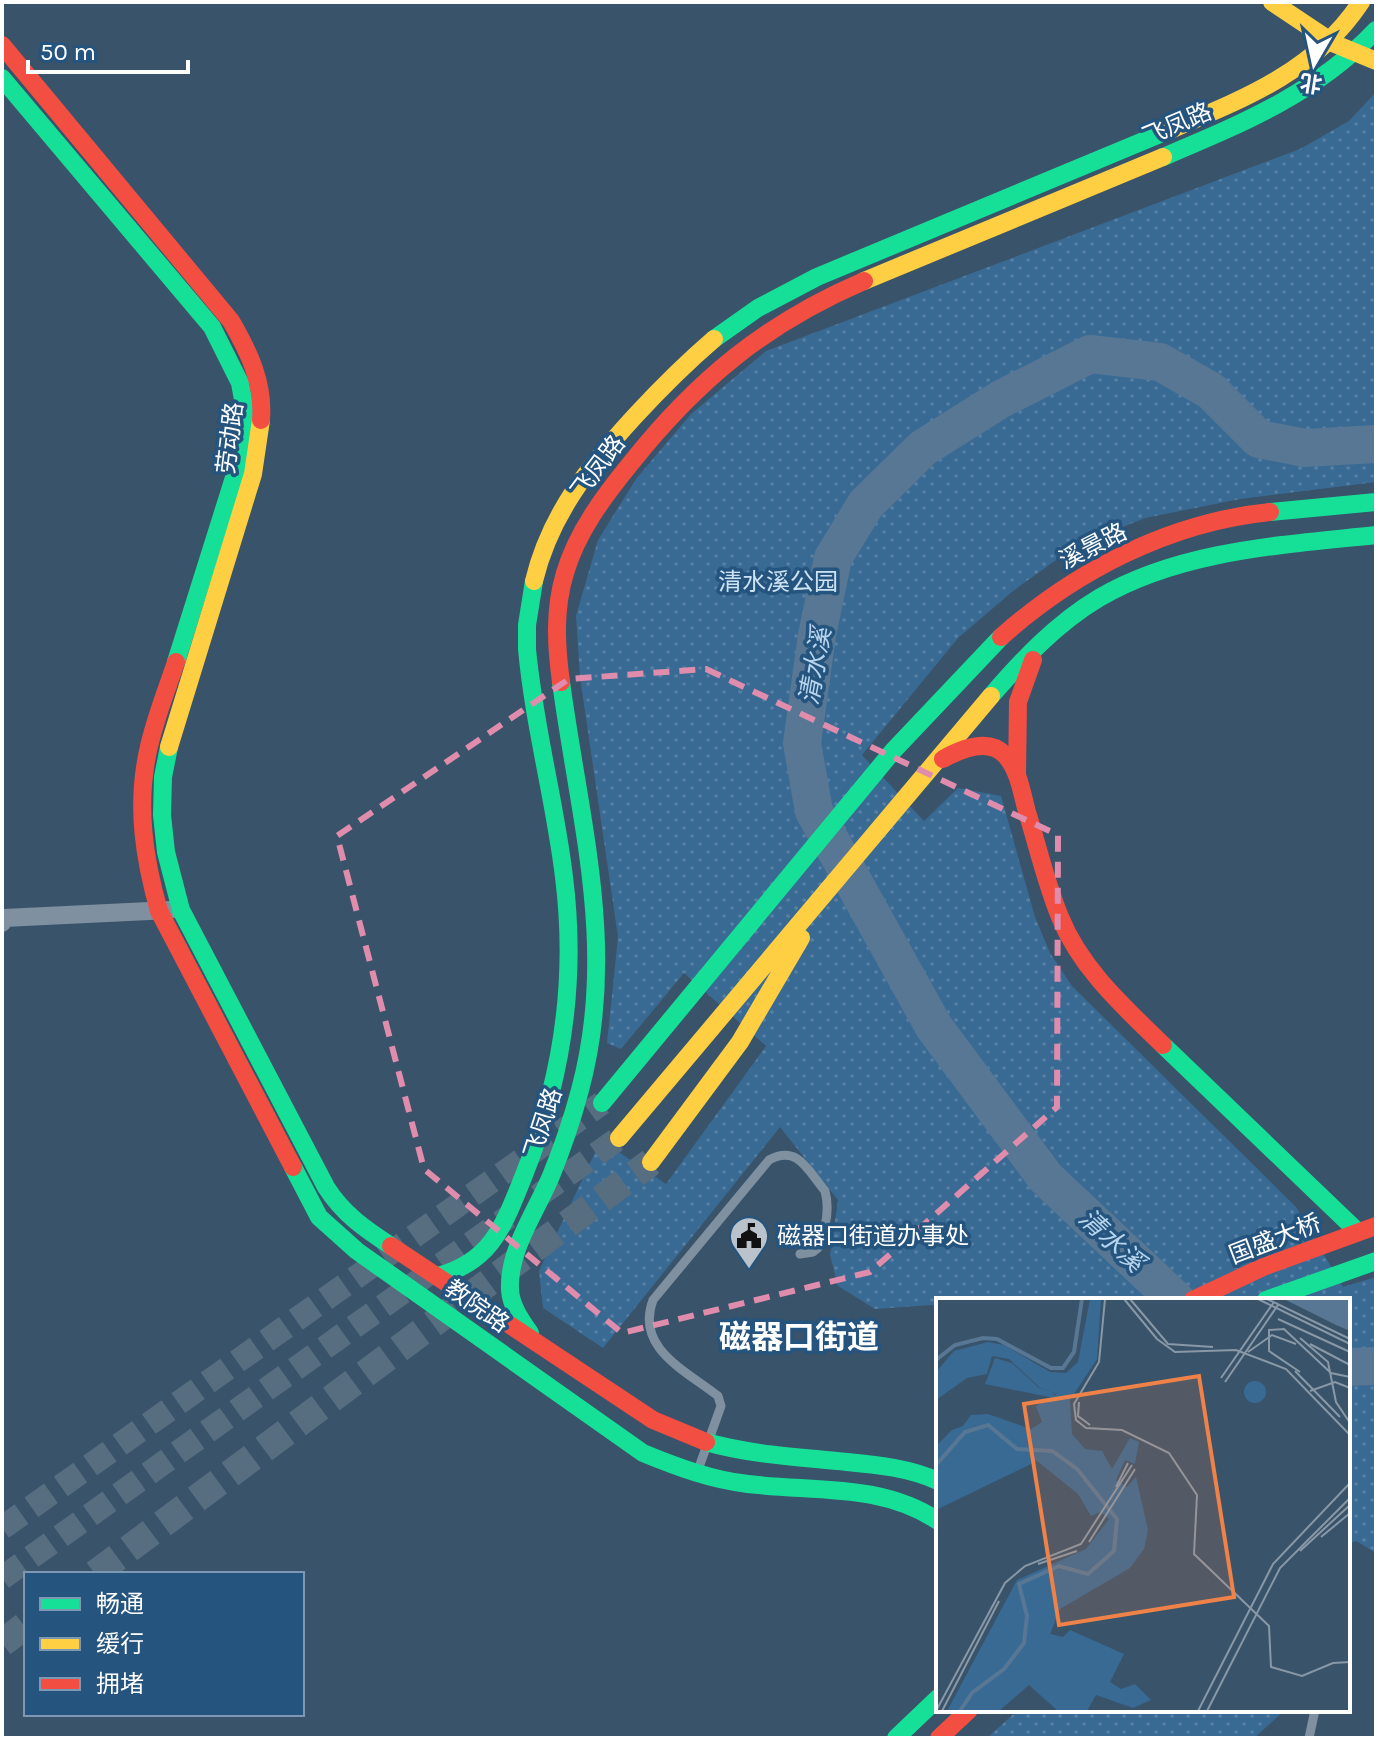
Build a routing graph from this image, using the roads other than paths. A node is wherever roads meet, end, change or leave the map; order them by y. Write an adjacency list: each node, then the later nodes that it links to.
1 (1272, 2): 4 (main road)
2 (1361, 2): 4 (main road, 飞凤路)
3 (1376, 30): 6 (main road, 飞凤路)
4 (1330, 42): 6 (main road); 26 (main road, 飞凤路)
5 (2, 45): 15 (main road, 劳动路)
6 (1355, 55): 7 (main road); 29 (main road, 飞凤路)
7 (1376, 61)
8 (2, 78): 16 (main road, 劳动路)
9 (1376, 502): 18 (main road, 溪景路)
10 (1376, 535): 11 (main road, 溪景路)
11 (1046, 636): 12 (main road, 溪景路); 13 (main road)
12 (934, 764): 13 (main road); 14 (main road, 溪景路)
13 (1017, 778): 21 (main road)
14 (833, 884): 19 (main road); 20 (main road)
15 (181, 910): 16 (street); 26 (main road, 教院路)
16 (159, 911): 17 (street); 31 (main road, 教院路)
17 (2, 923)
18 (602, 1103)
19 (619, 1138)
20 (651, 1162)
21 (1367, 1229): 27 (main road, 国盛大桥)
22 (704, 1238): 23 (lane); 24 (lane); 30 (lane)
23 (713, 1246)
24 (800, 1254)
25 (1376, 1261): 28 (main road)
26 (438, 1276): 29 (main road, 教院路)
27 (1197, 1298)
28 (1272, 1298)
29 (533, 1338): 30 (main road, 教院路)
30 (708, 1444): 31 (lane); 32 (main road, 教院路)
31 (697, 1474): 33 (main road, 教院路)
32 (936, 1477): 33 (main road)
33 (904, 1500): 34 (main road, 教院路)
34 (935, 1512)
35 (936, 1700): 38 (main road)
36 (967, 1712): 39 (main road)
37 (1315, 1712): 40 (lane)
38 (896, 1738)
39 (939, 1738)
40 (1309, 1738)

